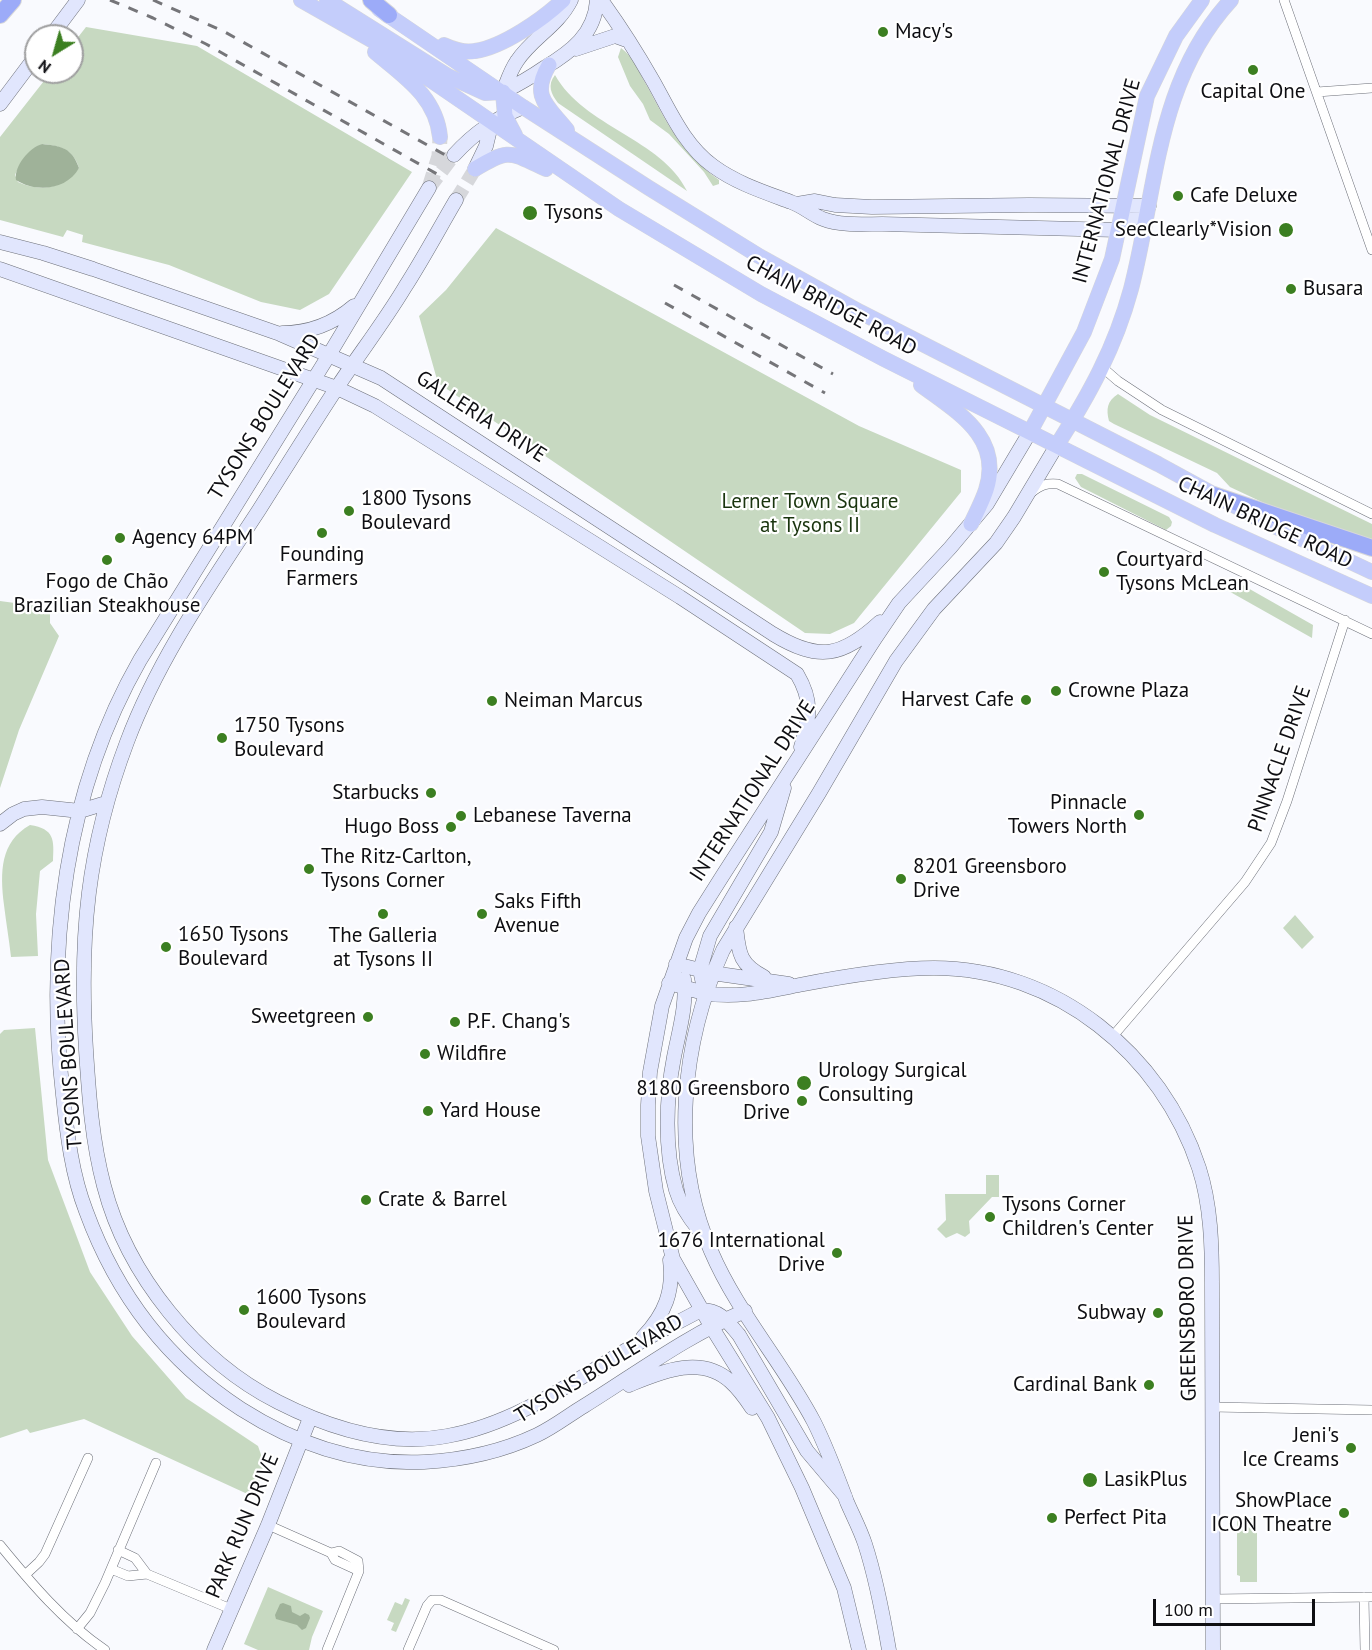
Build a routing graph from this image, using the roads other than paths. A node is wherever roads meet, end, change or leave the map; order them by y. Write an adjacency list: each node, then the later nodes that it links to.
1 (13, 0): 13 (highway)
2 (78, 0): 16 (street)
3 (301, 0): 15 (main road, CHAIN BRIDGE ROAD)
4 (327, 0): 25 (main road)
5 (365, 0): 14 (main road, CHAIN BRIDGE ROAD)
6 (371, 0): 14 (highway)
7 (563, 0): 17 (main road)
8 (571, 0): 26 (street)
9 (599, 0): 18 (street); 19 (street)
10 (1202, 0): 37 (main road, INTERNATIONAL DRIVE)
11 (1231, 0): 38 (main road, INTERNATIONAL DRIVE)
12 (1284, 0): 24 (street)
13 (0, 15)
14 (389, 15): 17 (main road, CHAIN BRIDGE ROAD)
15 (336, 19): 29 (main road, CHAIN BRIDGE ROAD); 30 (main road)
16 (60, 24)
17 (413, 31): 21 (main road, CHAIN BRIDGE ROAD)
18 (629, 41): 19 (street); 36 (street)
19 (571, 51): 20 (street)
20 (549, 65): 26 (street); 31 (main road)
21 (471, 70): 25 (main road); 26 (main road, CHAIN BRIDGE ROAD)
22 (24, 72): 27 (street)
23 (1372, 88): 24 (street)
24 (1317, 92): 42 (street)
25 (485, 93): 26 (main road); 29 (main road)
26 (503, 93): 28 (main road, CHAIN BRIDGE ROAD); 29 (main road)
27 (0, 104)
28 (523, 107): 29 (street); 31 (main road, CHAIN BRIDGE ROAD)
29 (498, 118): 32 (street); 33 (street); 39 (main road, CHAIN BRIDGE ROAD)
30 (440, 136)
31 (577, 141): 52 (main road, CHAIN BRIDGE ROAD)
32 (453, 155)
33 (475, 169): 39 (main road)
34 (429, 188): 44 (street, TYSONS BOULEVARD)
35 (456, 200): 48 (street, TYSONS BOULEVARD)
36 (797, 204): 37 (street); 40 (street)
37 (1123, 205): 38 (street); 40 (main road, INTERNATIONAL DRIVE)
38 (1149, 206): 40 (street); 49 (main road, INTERNATIONAL DRIVE)
39 (619, 209): 47 (main road, CHAIN BRIDGE ROAD)
40 (1118, 230): 52 (main road, INTERNATIONAL DRIVE)
41 (0, 242): 45 (street, GALLERIA DRIVE)
42 (1372, 250)
43 (0, 269): 50 (street)
44 (364, 297): 45 (street); 46 (street, TYSONS BOULEVARD)
45 (280, 333): 46 (street, GALLERIA DRIVE)
46 (329, 355): 48 (street, GALLERIA DRIVE); 50 (street, TYSONS BOULEVARD)
47 (884, 359): 54 (main road, CHAIN BRIDGE ROAD); 59 (main road)
48 (353, 364): 51 (street, TYSONS BOULEVARD); 63 (street, GALLERIA DRIVE)
49 (1103, 368): 53 (main road, INTERNATIONAL DRIVE); 58 (street)
50 (312, 380): 51 (street); 69 (street, TYSONS BOULEVARD)
51 (337, 388): 66 (street); 68 (street, TYSONS BOULEVARD)
52 (1045, 406): 53 (main road, CHAIN BRIDGE ROAD); 54 (main road, INTERNATIONAL DRIVE)
53 (1073, 421): 55 (main road, INTERNATIONAL DRIVE); 57 (main road, CHAIN BRIDGE ROAD)
54 (1030, 432): 55 (main road, CHAIN BRIDGE ROAD); 59 (street, INTERNATIONAL DRIVE)
55 (1057, 446): 56 (street, INTERNATIONAL DRIVE); 62 (main road, CHAIN BRIDGE ROAD)
56 (1028, 495): 64 (street); 72 (street, INTERNATIONAL DRIVE)
57 (1214, 495): 60 (highway); 61 (main road, CHAIN BRIDGE ROAD)
58 (1372, 514)
59 (971, 524): 63 (street, INTERNATIONAL DRIVE)
60 (1372, 548)
61 (1372, 572)
62 (1372, 597)
63 (899, 603): 66 (street, INTERNATIONAL DRIVE)
64 (1345, 620): 65 (street); 80 (street, PINNACLE DRIVE)
65 (1372, 634)
66 (797, 763): 67 (street, INTERNATIONAL DRIVE)
67 (787, 778): 73 (street, INTERNATIONAL DRIVE); 74 (street)
68 (106, 803): 69 (street); 71 (street, TYSONS BOULEVARD)
69 (80, 811): 70 (street); 71 (street); 92 (street, TYSONS BOULEVARD)
70 (0, 824)
71 (98, 835): 91 (street, TYSONS BOULEVARD)
72 (736, 927): 74 (street, INTERNATIONAL DRIVE); 75 (street)
73 (676, 964): 74 (street, GREENSBORO DRIVE); 76 (street, INTERNATIONAL DRIVE); 78 (street)
74 (706, 972): 75 (street, GREENSBORO DRIVE); 79 (street, INTERNATIONAL DRIVE)
75 (771, 981): 77 (street, GREENSBORO DRIVE)
76 (669, 983): 78 (street, GREENSBORO DRIVE); 82 (street, INTERNATIONAL DRIVE)
77 (800, 985): 79 (street, GREENSBORO DRIVE); 80 (street, GREENSBORO DRIVE)
78 (684, 987): 79 (street, GREENSBORO DRIVE); 81 (street)
79 (705, 993): 81 (street, INTERNATIONAL DRIVE)
80 (1113, 1036): 89 (street, GREENSBORO DRIVE)
81 (706, 1240): 84 (street, INTERNATIONAL DRIVE)
82 (668, 1243): 83 (street, INTERNATIONAL DRIVE); 87 (street)
83 (701, 1310): 85 (street); 86 (street, INTERNATIONAL DRIVE); 87 (street, TYSONS BOULEVARD)
84 (745, 1311): 85 (street, TYSONS BOULEVARD); 96 (street, INTERNATIONAL DRIVE)
85 (725, 1320): 86 (street, TYSONS BOULEVARD); 96 (street)
86 (711, 1326): 88 (street, TYSONS BOULEVARD); 93 (street, INTERNATIONAL DRIVE)
87 (622, 1353): 91 (street, TYSONS BOULEVARD)
88 (596, 1398): 92 (street, TYSONS BOULEVARD); 93 (street)
89 (1212, 1407): 90 (street); 104 (street, GREENSBORO DRIVE)
90 (1372, 1410)
91 (310, 1418): 92 (street, PARK RUN DRIVE)
92 (301, 1442): 97 (street, PARK RUN DRIVE)
93 (785, 1452): 112 (street, INTERNATIONAL DRIVE)
94 (88, 1458): 102 (street)
95 (156, 1463): 99 (street)
96 (845, 1496): 113 (street, INTERNATIONAL DRIVE)
97 (268, 1525): 105 (street, PARK RUN DRIVE); 109 (street)
98 (0, 1545): 102 (street)
99 (118, 1550): 100 (street); 101 (street)
100 (111, 1569): 101 (street); 106 (street)
101 (147, 1574): 105 (street)
102 (25, 1575): 106 (street)
103 (1368, 1597): 104 (street); 115 (street)
104 (1213, 1599): 114 (street, GREENSBORO DRIVE)
105 (231, 1610): 108 (street, PARK RUN DRIVE)
106 (77, 1629): 107 (street)
107 (105, 1650)
108 (214, 1650)
109 (327, 1650)
110 (408, 1650): 111 (street)
111 (554, 1650)
112 (859, 1650)
113 (889, 1650)
114 (1213, 1650)
115 (1365, 1650)

